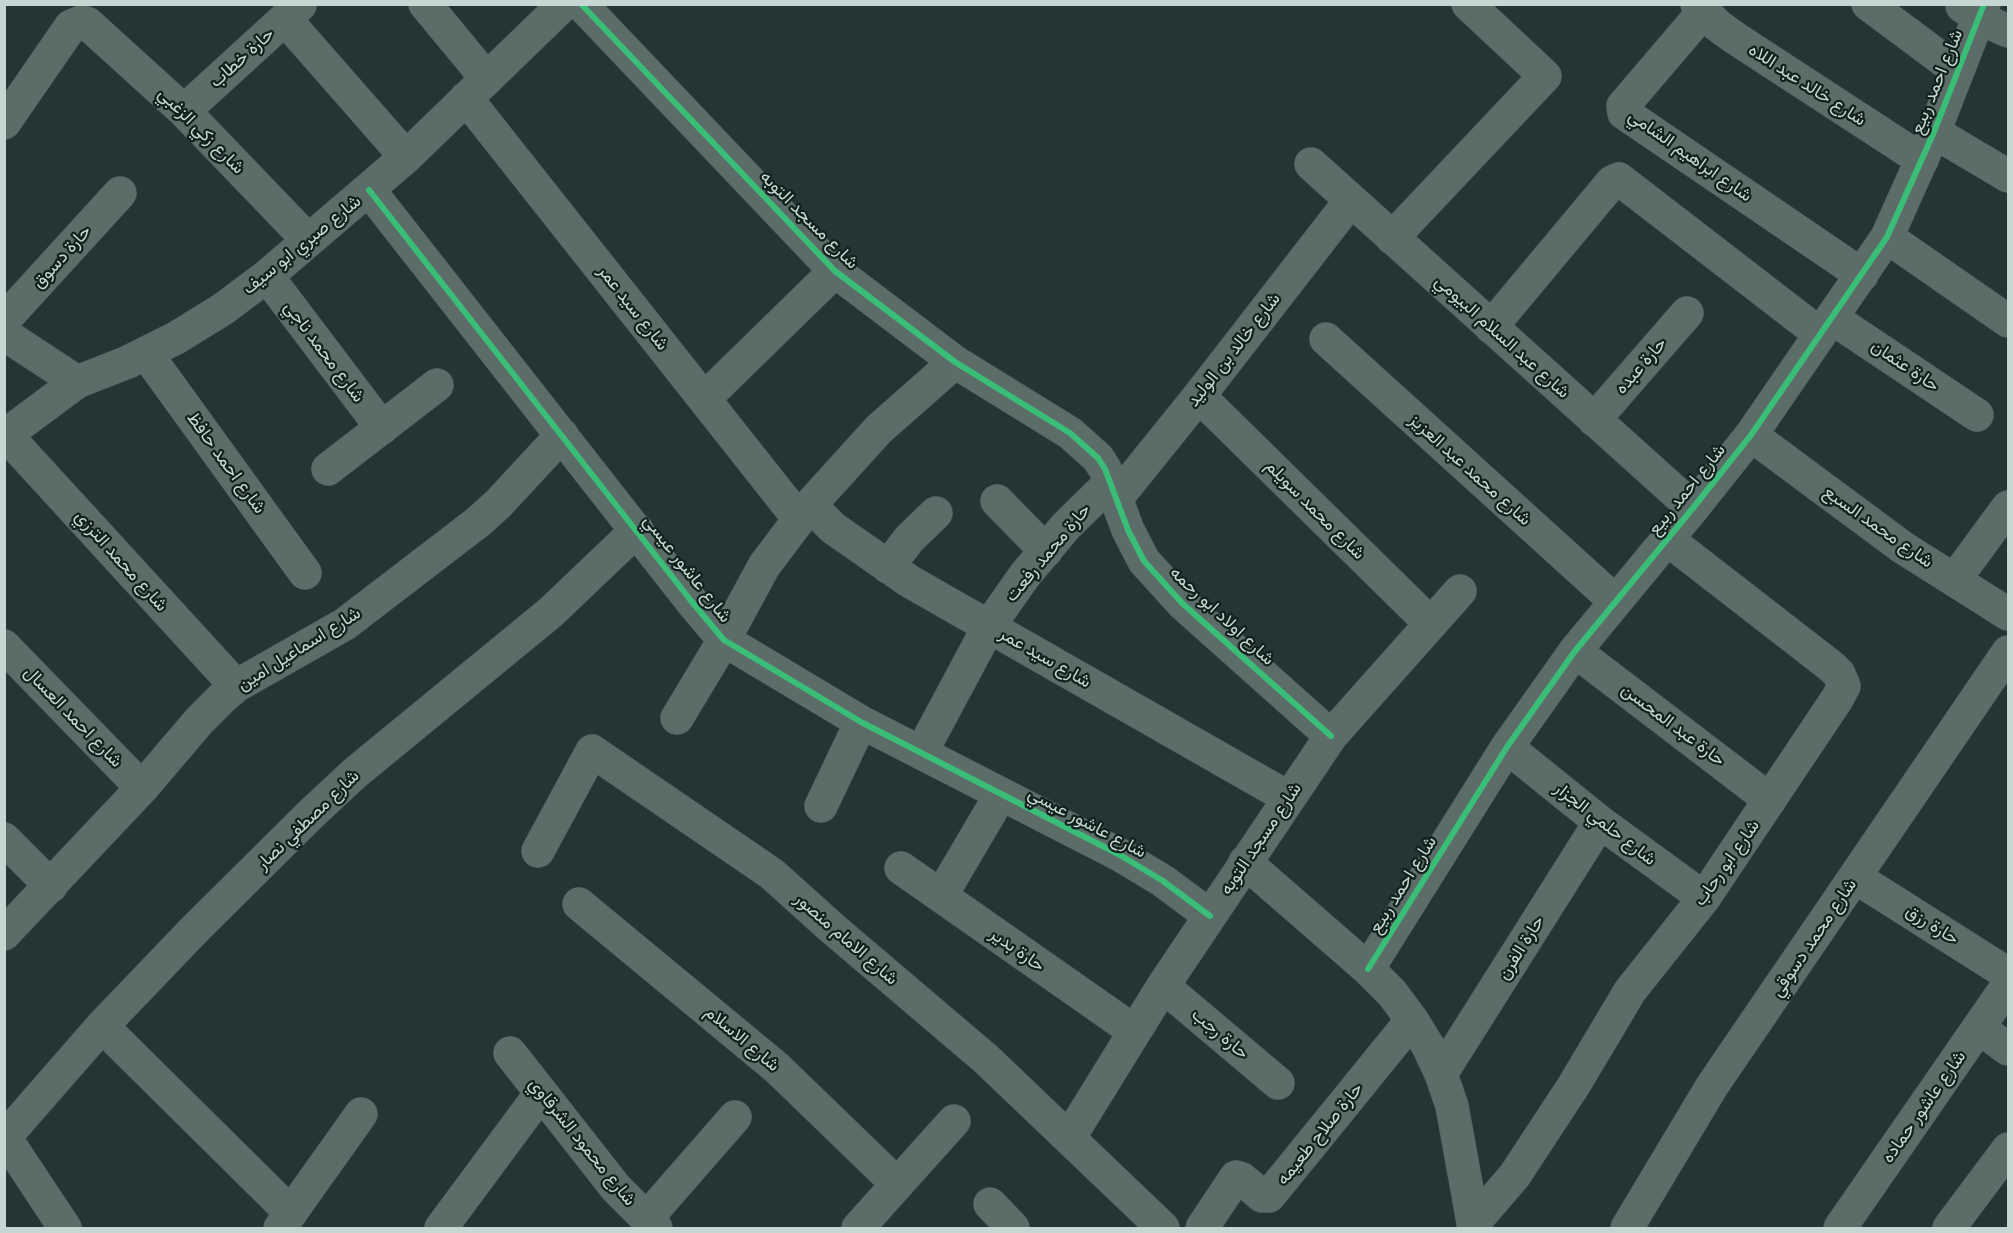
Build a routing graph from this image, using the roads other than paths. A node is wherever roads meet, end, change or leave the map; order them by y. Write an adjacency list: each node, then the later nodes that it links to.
1 (425, 4): 11 (street, شارع سيد عمر)
2 (564, 4): 11 (street, شارع صبري ابو سيف)
3 (581, 4): 24 (street, شارع مسجد التوبه)
4 (1468, 4): 22 (street)
5 (1868, 4): 10 (street)
6 (1701, 8): 14 (street, شارع خالد عبد اللاه); 25 (street, شارع ابراهيم الشامي)
7 (1974, 9): 9 (street); 10 (street, شارع احمد ربيع)
8 (293, 12): 12 (street, حارة خطاب); 15 (street)
9 (2008, 32)
10 (1958, 71): 14 (street, شارع احمد ربيع)
11 (476, 88): 15 (street, شارع صبري ابو سيف); 39 (street, شارع سيد عمر)
12 (184, 111): 13 (street, شارع زكي الزغبي); 23 (street, شارع زكي الزغبي)
13 (4, 123)
14 (1928, 146): 17 (street, شارع خالد عبد اللاه); 21 (street, شارع احمد ربيع)
15 (406, 157): 18 (street, شارع صبري ابو سيف)
16 (1311, 164): 20 (street, شارع عبد السلام البيومي)
17 (2008, 176)
18 (369, 190): 23 (street, شارع صبري ابو سيف); 43 (street, شارع عاشور عيسي)
19 (120, 194): 28 (street, حارة دسوق)
20 (1351, 200): 22 (street, شارع عبد السلام البيومي); 38 (street, شارع خالد بن الوليد)
21 (1887, 237): 25 (street, شارع احمد ربيع); 29 (street)
22 (1392, 238): 31 (street, شارع عبد السلام البيومي)
23 (308, 240): 26 (street, شارع صبري ابو سيف)
24 (835, 271): 35 (street, شارع مسجد التوبه); 39 (street)
25 (1862, 274): 30 (street, شارع احمد ربيع)
26 (267, 276): 34 (street, شارع صبري ابو سيف); 42 (street, شارع محمد ناجي)
27 (1687, 313): 41 (street, حارة عبده)
28 (4, 320)
29 (2008, 321)
30 (1826, 326): 31 (street, حارة عثمان); 40 (street, حارة عثمان); 44 (street, شارع احمد ربيع)
31 (1491, 327): 41 (street, شارع عبد السلام البيومي)
32 (4, 334): 36 (street)
33 (1326, 339): 60 (street, شارع محمد عبد العزيز)
34 (146, 353): 36 (street, شارع صبري ابو سيف); 57 (street, شارع احمد حافظ)
35 (955, 362): 47 (street, شارع مسجد التوبه); 51 (street)
36 (77, 382): 45 (street, شارع صبري ابو سيف)
37 (437, 385): 42 (street)
38 (1199, 396): 47 (street, شارع خالد بن الوليد); 62 (street, شارع محمد سويلم)
39 (704, 399): 51 (street, شارع سيد عمر)
40 (1977, 415)
41 (1594, 420): 50 (street, شارع عبد السلام البيومي)
42 (382, 428): 46 (street)
43 (562, 435): 53 (street, شارع عاشور عيسي); 68 (street, شارع اسماعيل امين)
44 (1751, 435): 50 (street, شارع احمد ربيع); 58 (street, شارع محمد السبع)
45 (5, 436): 68 (street, شارع محمد الترزي)
46 (328, 469)
47 (1113, 490): 55 (street, حارة محمد رفعت); 71 (street, شارع اولاد ابو رحمه)
48 (997, 501): 55 (street)
49 (2008, 507): 58 (street)
50 (1693, 508): 54 (street, شارع احمد ربيع)
51 (804, 512): 56 (street, شارع سيد عمر); 64 (street)
52 (936, 513): 56 (street)
53 (637, 530): 64 (street, شارع عاشور عيسي); 96 (street, شارع مصطفي نصار)
54 (1667, 539): 60 (street, شارع احمد ربيع); 77 (street, شارع ابو رحاب)
55 (1046, 551): 63 (street, حارة محمد رفعت)
56 (888, 567): 63 (street, شارع سيد عمر)
57 (305, 573)
58 (1955, 579): 61 (street, شارع محمد السبع)
59 (1460, 591): 62 (street, شارع مسجد التوبه)
60 (1614, 601): 66 (street, شارع احمد ربيع)
61 (2008, 614)
62 (1430, 623): 71 (street, شارع مسجد التوبه)
63 (989, 626): 73 (street, حارة محمد رفعت); 76 (street, شارع سيد عمر)
64 (724, 640): 69 (street); 70 (street, شارع عاشور عيسي)
65 (4, 646): 74 (street, شارع احمد العسال)
66 (1575, 651): 72 (street, شارع احمد ربيع); 77 (street, حارة عبد المحسن)
67 (2008, 652): 84 (street, شارع محمد دسوقي)
68 (236, 686): 74 (street, شارع اسماعيل امين)
69 (677, 718)
70 (861, 722): 73 (street, شارع عاشور عيسي); 78 (street)
71 (1331, 736): 76 (street, شارع مسجد التوبه)
72 (1507, 747): 79 (street, شارع حلمي الجزار); 91 (street, شارع احمد ربيع)
73 (921, 753): 75 (street, شارع عاشور عيسي)
74 (142, 788): 85 (street, شارع اسماعيل امين)
75 (1001, 794): 86 (street); 89 (street, شارع عاشور عيسي)
76 (1289, 798): 82 (street, شارع مسجد التوبه)
77 (1770, 800): 87 (street, شارع ابو رحاب)
78 (821, 806)
79 (1600, 822): 87 (street, شارع حلمي الجزار); 101 (street, حارة الفرن)
80 (4, 839): 85 (street)
81 (538, 851): 108 (street, شارع الامام منصور)
82 (1245, 862): 89 (street, شارع مسجد التوبه); 91 (street)
83 (901, 868): 86 (street, حارة بدير)
84 (1855, 877): 92 (street, حارة رزق); 121 (street, شارع محمد دسوقي)
85 (51, 886): 90 (street, شارع اسماعيل امين)
86 (941, 896): 98 (street, حارة بدير)
87 (1704, 898): 114 (street, شارع ابو رحاب)
88 (579, 904): 110 (street, شارع الاسلام)
89 (1210, 916): 94 (street, شارع مسجد التوبه)
90 (4, 934)
91 (1368, 969): 95 (street)
92 (2008, 974)
93 (2008, 985): 97 (street, شارع عاشور حماده)
94 (1163, 986): 98 (street, شارع مسجد التوبه); 102 (street, حارة رجب)
95 (1412, 1020): 101 (street); 120 (street, حارة صلاح طعيمه)
96 (102, 1026): 107 (street, شارع مصطفي نصار); 112 (street)
97 (1979, 1028): 99 (street); 122 (street, شارع عاشور حماده)
98 (1134, 1031): 108 (street, شارع مسجد التوبه)
99 (2008, 1049)
100 (510, 1053): 103 (street, شارع محمود الشرقاوي)
101 (1441, 1074): 114 (street)
102 (1278, 1083)
103 (541, 1093): 113 (street, شارع محمود الشرقاوي); 116 (street)
104 (361, 1114): 112 (street)
105 (735, 1117): 113 (street)
106 (954, 1121): 110 (street)
107 (5, 1137): 115 (street)
108 (1069, 1138): 119 (street, شارع الامام منصور)
109 (2008, 1149): 123 (street)
110 (897, 1184): 117 (street)
111 (990, 1204): 118 (street)
112 (285, 1221)
113 (651, 1223)
114 (1473, 1226)
115 (65, 1228)
116 (441, 1228)
117 (858, 1228)
118 (1013, 1228)
119 (1163, 1228)
120 (1202, 1228)
121 (1627, 1228)
122 (1840, 1228)
123 (1949, 1228)

